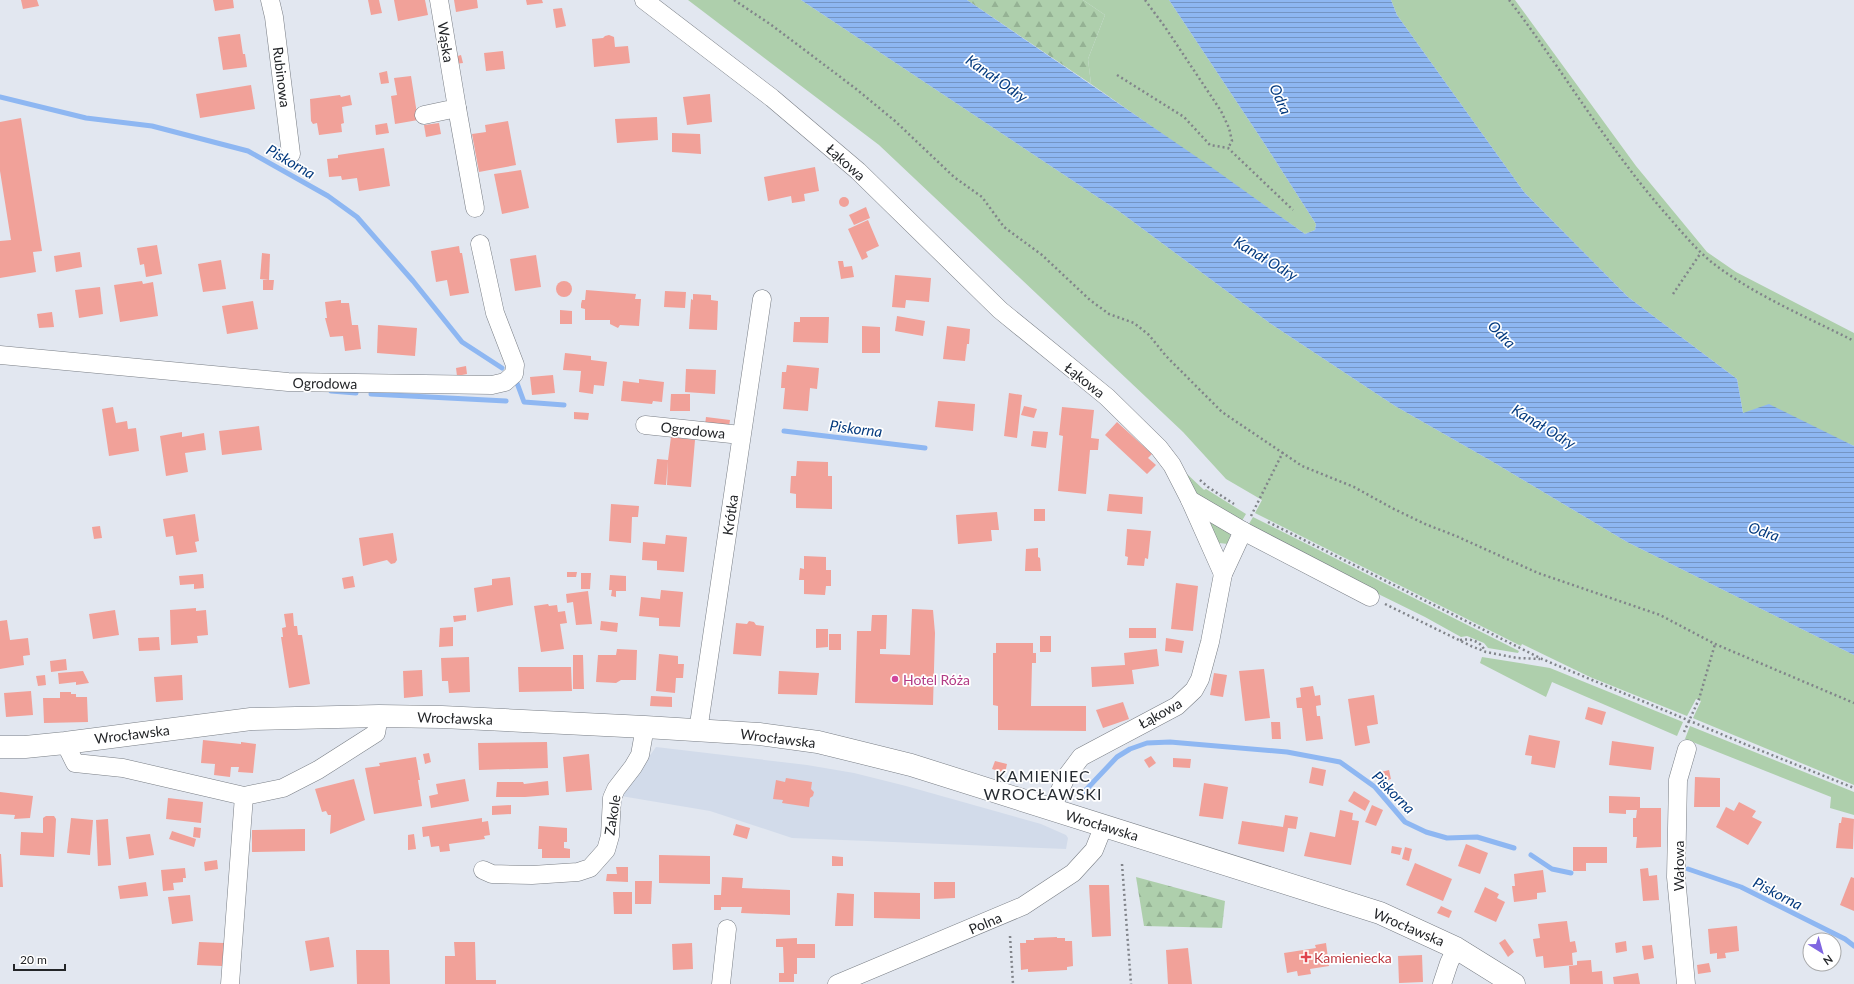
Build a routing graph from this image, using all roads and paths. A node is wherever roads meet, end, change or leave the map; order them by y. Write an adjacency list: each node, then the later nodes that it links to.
1 (270, 0): 11 (street, Rubinowa)
2 (439, 0): 8 (street, Wąska)
3 (644, 0): 24 (street, Łąkowa)
4 (734, 0): 22 (path)
5 (1145, 0): 10 (path)
6 (1509, 0): 18 (path)
7 (1117, 76): 10 (path)
8 (457, 108): 9 (street); 12 (street, Wąska)
9 (424, 114)
10 (1228, 148): 13 (path)
11 (291, 154)
12 (475, 208)
13 (1292, 210)
14 (480, 244): 19 (street, Ogrodowa)
15 (1700, 254): 16 (path)
16 (1674, 294)
17 (762, 299): 21 (street, Krótka)
18 (1854, 341)
19 (0, 355)
20 (645, 425): 21 (street, Ogrodowa)
21 (742, 435): 41 (street, Krótka)
22 (1283, 452): 27 (path); 34 (path)
23 (1198, 478): 25 (path)
24 (1190, 500): 30 (street); 31 (street, Łąkowa)
25 (1239, 506)
26 (1245, 510): 27 (path)
27 (1252, 514): 28 (path)
28 (1259, 518)
29 (1266, 521): 36 (path)
30 (1243, 531): 31 (street, Łąkowa); 32 (street)
31 (1223, 574): 47 (street, Łąkowa)
32 (1370, 597): 33 (path)
33 (1460, 640): 35 (path); 35 (path)
34 (1715, 644): 37 (path); 39 (path)
35 (1486, 652): 36 (path)
36 (1542, 659): 39 (path)
37 (1854, 703)
38 (379, 716): 40 (main road, Wrocławska); 42 (main road, Wrocławska); 46 (street)
39 (1688, 721): 45 (path)
40 (645, 727): 41 (main road, Wrocławska); 50 (street, Zakole)
41 (698, 731): 47 (main road, Wrocławska)
42 (65, 743): 43 (main road, Wrocławska); 46 (street)
43 (0, 747)
44 (1687, 749): 61 (street, Wałowa)
45 (1854, 788)
46 (244, 796): 54 (street)
47 (1052, 810): 48 (main road, Wrocławska)
48 (1104, 825): 53 (main road, Wrocławska); 56 (street, Polna)
49 (1122, 864): 58 (path)
50 (482, 870)
51 (727, 929): 55 (street)
52 (1010, 936): 57 (path)
53 (1456, 948): 59 (street); 60 (main road, Wrocławska)
54 (230, 984)
55 (721, 984)
56 (837, 984)
57 (1013, 984)
58 (1131, 984)
59 (1442, 984)
60 (1514, 984)
61 (1686, 984)

